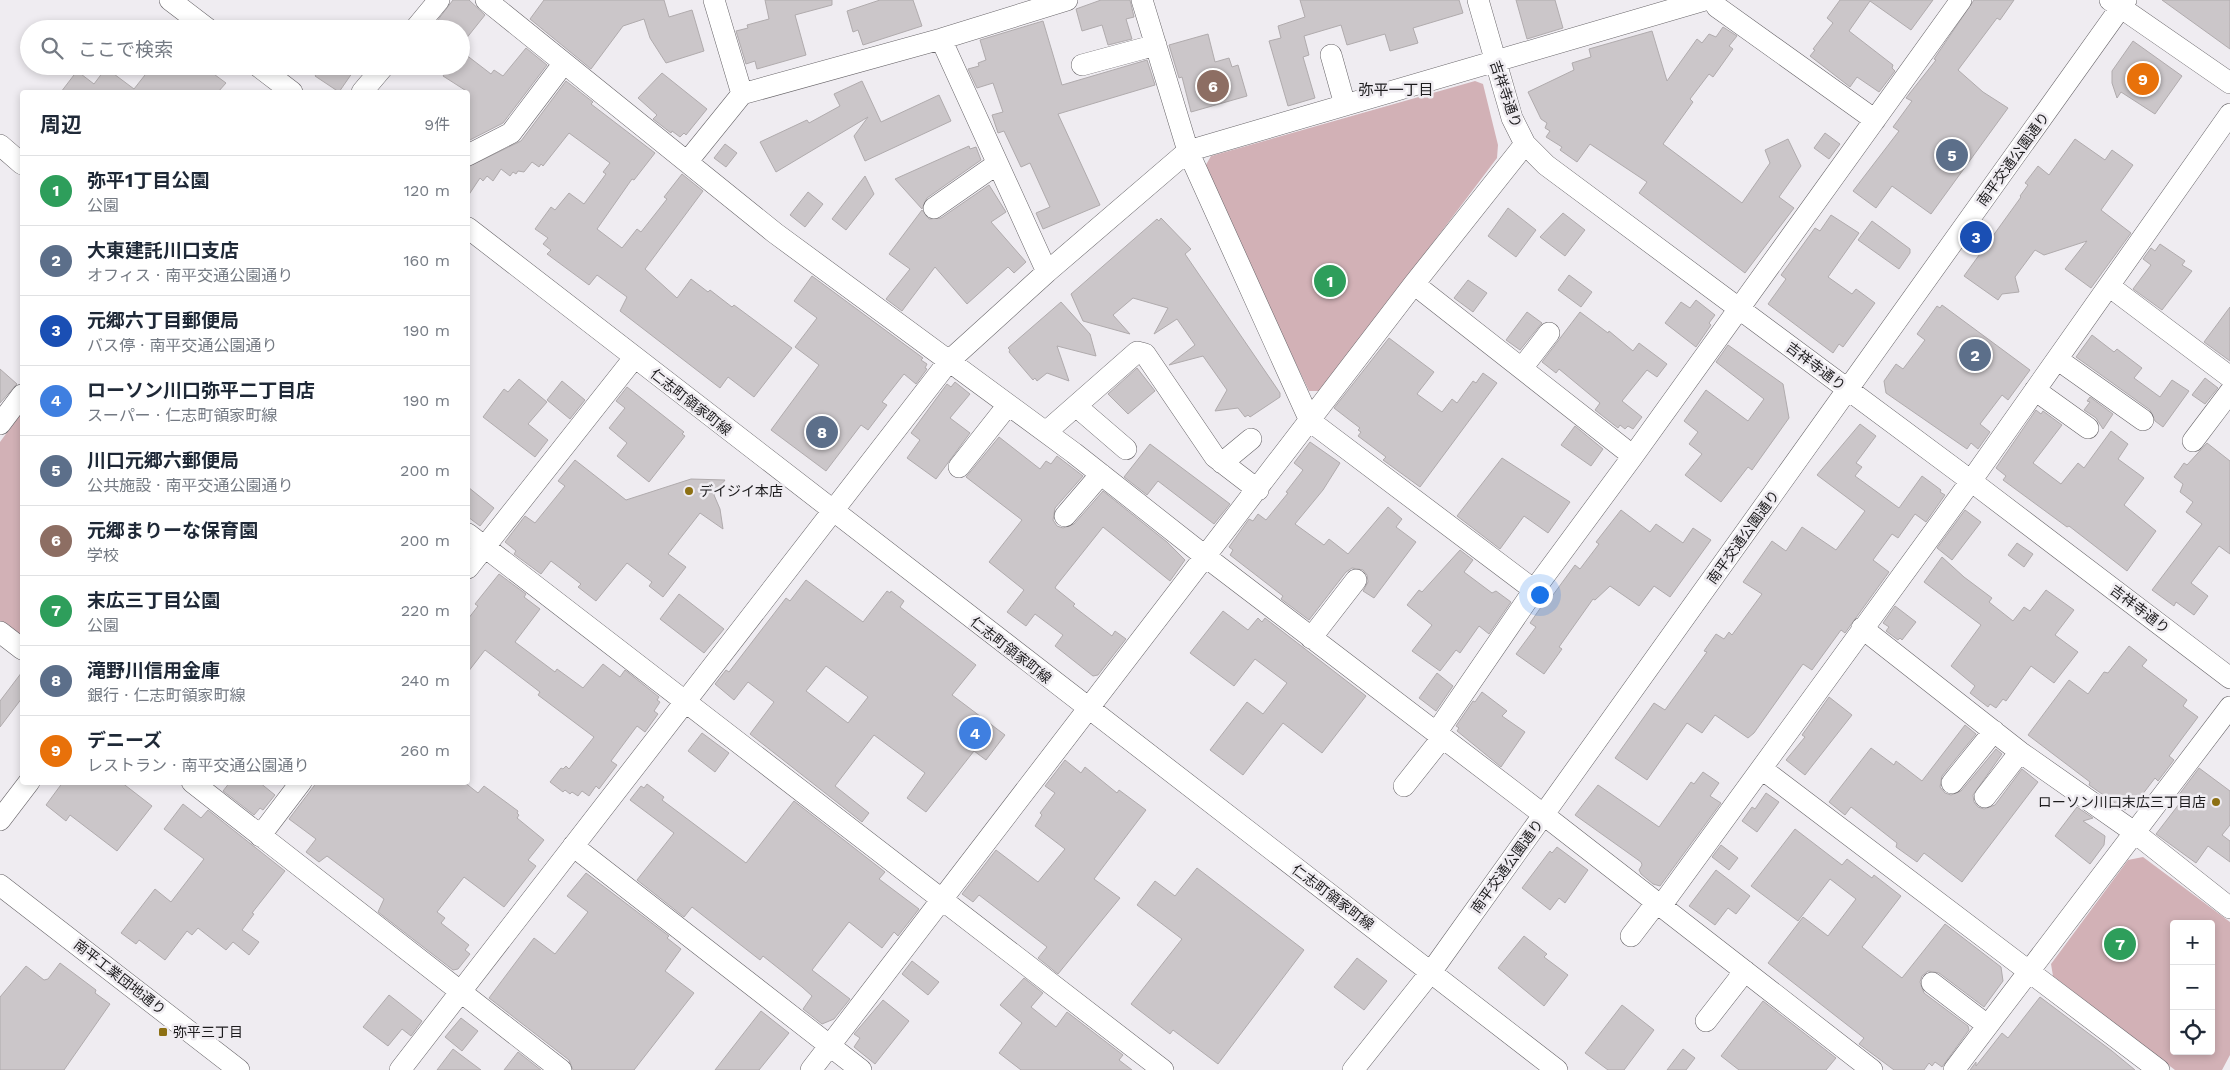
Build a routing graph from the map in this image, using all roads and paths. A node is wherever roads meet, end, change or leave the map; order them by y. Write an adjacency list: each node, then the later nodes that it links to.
1 (170, 0): 12 (street)
2 (439, 0): 13 (street)
3 (486, 0): 18 (street)
4 (714, 0): 25 (street)
5 (1067, 0): 14 (street)
6 (1142, 0): 15 (street)
7 (1478, 0): 17 (street, 吉祥寺通り)
8 (1705, 0): 17 (street)
9 (1713, 0): 28 (street)
10 (1961, 0): 28 (street)
11 (2119, 2): 22 (street); 48 (street, 南平交通公園通り)
12 (196, 20)
13 (422, 20)
14 (941, 39): 25 (street); 35 (street)
15 (1156, 45): 19 (street); 31 (street)
16 (1331, 55): 26 (street)
17 (1495, 61): 26 (street); 30 (street, 吉祥寺通り)
18 (564, 63): 32 (street); 34 (street)
19 (1082, 65)
20 (270, 75): 23 (street)
21 (376, 75): 24 (street)
22 (2230, 83)
23 (289, 90)
24 (364, 90)
25 (742, 94): 34 (street)
26 (1345, 105): 31 (street)
27 (2230, 114): 40 (street)
28 (1875, 120): 41 (street)
29 (0, 144): 33 (street)
30 (1525, 144): 39 (street); 41 (street, 吉祥寺通り)
31 (1188, 151): 38 (street); 55 (street)
32 (470, 154)
33 (20, 162)
34 (688, 162): 45 (street)
35 (997, 164): 36 (street); 38 (street)
36 (934, 208)
37 (470, 230): 43 (street, 仁志町領家町線)
38 (1047, 272): 45 (street)
39 (1414, 284): 46 (street); 55 (street)
40 (2109, 286): 44 (street); 47 (street)
41 (1739, 308): 48 (street, 吉祥寺通り); 62 (street)
42 (1550, 334): 46 (street)
43 (634, 358): 68 (street, 仁志町領家町線); 70 (street)
44 (2057, 359): 49 (street); 54 (street)
45 (949, 361): 52 (street); 68 (street)
46 (1522, 368): 62 (street)
47 (2230, 377)
48 (1848, 390): 66 (street, 吉祥寺通り); 93 (street, 南平交通公園通り)
49 (2035, 390): 57 (street); 66 (street)
50 (2230, 392): 60 (street)
51 (20, 398): 56 (street)
52 (1008, 405): 58 (street); 64 (street)
53 (1076, 406): 58 (street); 61 (street); 63 (street)
54 (2142, 420)
55 (1310, 421): 67 (street); 74 (street)
56 (0, 424)
57 (2088, 428)
58 (1046, 432): 65 (street)
59 (1251, 439): 63 (street)
60 (2193, 441)
61 (1126, 449)
62 (1634, 456): 74 (street)
63 (1222, 463): 67 (street)
64 (959, 468)
65 (1101, 474): 69 (street); 71 (street)
66 (1971, 480): 75 (street); 79 (street, 吉祥寺通り)
67 (1258, 490): 71 (street)
68 (832, 511): 80 (street); 82 (street, 仁志町領家町線)
69 (1065, 516)
70 (476, 540): 72 (street); 80 (street)
71 (1206, 557): 77 (street); 82 (street)
72 (470, 561)
73 (1356, 580): 77 (street)
74 (1534, 590): 84 (street)
75 (1862, 628): 83 (street); 86 (street)
76 (0, 632): 78 (street)
77 (1311, 638): 84 (street)
78 (20, 647)
79 (2230, 678)
80 (684, 702): 97 (street); 99 (street)
81 (2230, 707): 95 (street)
82 (1087, 709): 99 (street); 105 (street, 仁志町領家町線)
83 (1994, 731): 85 (street); 87 (street)
84 (1439, 736): 91 (street); 93 (street)
85 (2020, 752): 92 (street); 95 (street)
86 (1762, 769): 100 (street); 103 (street)
87 (1952, 783)
88 (27, 785): 94 (street)
89 (196, 785): 96 (street)
90 (299, 785): 96 (street)
91 (1404, 786)
92 (1984, 797)
93 (1544, 815): 100 (street); 105 (street, 南平交通公園通り)
94 (0, 820)
95 (2134, 832): 101 (street); 103 (street)
96 (260, 836): 107 (street)
97 (573, 846): 107 (street); 110 (street)
98 (0, 885): 111 (street, 南平工業団地通り)
99 (943, 900): 110 (street); 116 (street)
100 (1659, 904): 102 (street); 104 (street)
101 (2230, 908)
102 (1631, 936)
103 (2029, 970): 109 (street); 121 (street)
104 (1745, 971): 108 (street); 119 (street)
105 (1431, 972): 117 (street, 南平交通公園通り); 118 (street, 仁志町領家町線)
106 (1932, 983): 109 (street)
107 (462, 992): 112 (street); 113 (street)
108 (1706, 1021)
109 (1987, 1025): 120 (street)
110 (829, 1046): 114 (street); 115 (street)
111 (239, 1070)
112 (400, 1070)
113 (561, 1070)
114 (811, 1070)
115 (861, 1070)
116 (1163, 1070)
117 (1354, 1070)
118 (1557, 1070)
119 (1872, 1070)
120 (1954, 1070)
121 (2159, 1070)

